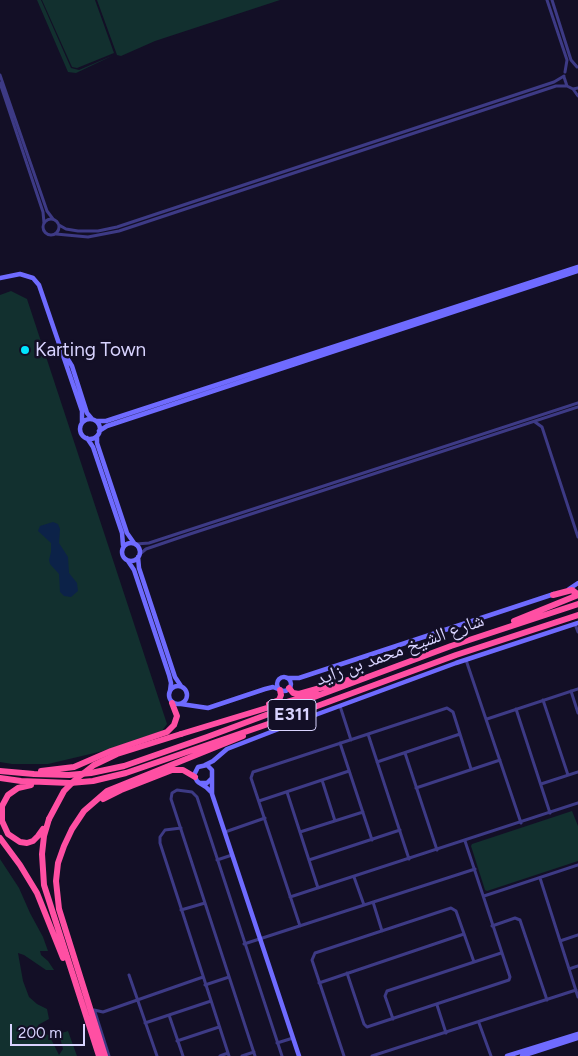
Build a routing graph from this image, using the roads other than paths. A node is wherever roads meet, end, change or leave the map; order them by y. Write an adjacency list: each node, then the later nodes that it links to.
1 (547, 0): 4 (street)
2 (552, 0): 3 (street)
3 (577, 68): 4 (street)
4 (565, 74): 7 (street); 11 (street)
5 (0, 75): 13 (street)
6 (0, 83): 14 (street)
7 (567, 86): 9 (street); 12 (street)
8 (578, 88): 9 (street)
9 (573, 89): 10 (street)
10 (578, 96)
11 (266, 177): 12 (street); 15 (street)
12 (249, 188): 16 (street)
13 (53, 219): 14 (street); 15 (street)
14 (44, 223): 16 (street)
15 (59, 225): 16 (street)
16 (56, 234)
17 (578, 267): 20 (street)
18 (578, 271): 20 (street)
19 (0, 278): 21 (street)
20 (411, 324): 25 (street); 29 (street)
21 (58, 342): 25 (street); 27 (street)
22 (578, 403): 31 (street)
23 (578, 407): 24 (street)
24 (545, 418): 26 (street); 28 (street)
25 (94, 420): 27 (street); 29 (street)
26 (534, 422): 28 (street); 31 (street)
27 (82, 423): 30 (street)
28 (542, 426): 33 (street)
29 (98, 433): 30 (street); 34 (street)
30 (87, 438): 35 (street)
31 (413, 459): 32 (street)
32 (250, 513): 34 (street); 36 (street)
33 (578, 535)
34 (135, 544): 35 (street); 36 (street)
35 (123, 545): 37 (street)
36 (139, 556): 37 (street); 51 (street)
37 (128, 561): 57 (street)
38 (577, 584): 39 (street)
39 (553, 595): 40 (highway); 48 (street)
40 (576, 595): 45 (highway)
41 (578, 604): 45 (highway, شارع الشيخ محمد بن زايد / E311)
42 (578, 615): 69 (highway, شارع الشيخ محمد بن زايد / E311)
43 (577, 624): 44 (street); 46 (street)
44 (578, 632)
45 (490, 633): 49 (highway, شارع الشيخ محمد بن زايد / E311)
46 (467, 659): 64 (street); 67 (street)
47 (287, 678): 48 (street); 50 (street); 52 (street)
48 (299, 678): 52 (street)
49 (363, 678): 52 (highway); 56 (highway, شارع الشيخ محمد بن زايد / E311)
50 (277, 680): 53 (street); 54 (street)
51 (181, 686): 57 (street); 59 (street)
52 (290, 687): 54 (street)
53 (265, 689): 54 (street); 63 (street)
54 (279, 689): 68 (highway)
55 (578, 689): 58 (street)
56 (334, 690): 68 (highway); 80 (highway, شارع الشيخ محمد بن زايد / E311)
57 (170, 691): 61 (street)
58 (571, 691): 60 (street); 66 (street)
59 (188, 694): 62 (street); 63 (street)
60 (543, 700): 65 (street); 84 (street)
61 (172, 703): 62 (street); 80 (highway)
62 (182, 704): 63 (street)
63 (197, 706)
64 (340, 706): 72 (street); 75 (street)
65 (516, 709): 67 (street); 90 (street)
66 (578, 713)
67 (487, 719): 76 (street)
68 (230, 720): 100 (highway, bridge)
69 (271, 723): 88 (highway, شارع الشيخ محمد بن زايد / E311); 104 (highway)
70 (368, 734): 71 (street); 72 (street); 77 (street)
71 (460, 734): 74 (street); 79 (street)
72 (351, 740): 73 (street)
73 (340, 743): 81 (street); 94 (street)
74 (404, 753): 77 (street); 91 (street)
75 (218, 757): 78 (street); 83 (street)
76 (500, 760): 79 (street); 102 (street)
77 (377, 762): 105 (street)
78 (204, 765): 83 (street); 85 (street)
79 (472, 769): 91 (street)
80 (0, 770)
81 (349, 771): 87 (street); 97 (street)
82 (578, 772): 84 (street)
83 (212, 776): 89 (street); 93 (street)
84 (568, 776): 90 (street)
85 (195, 777): 89 (street); 104 (highway)
86 (0, 778): 88 (highway, شارع الشيخ محمد بن زايد / E311)
87 (322, 780): 92 (street); 101 (street)
88 (48, 783): 100 (highway)
89 (200, 783): 93 (street)
90 (541, 784): 98 (street)
91 (416, 788): 111 (street)
92 (287, 792): 94 (street); 107 (street)
93 (212, 794): 106 (street)
94 (259, 801): 99 (street)
95 (577, 803): 96 (street); 98 (street)
96 (578, 809)
97 (363, 812): 101 (street); 109 (street)
98 (550, 813): 102 (street)
99 (264, 818): 106 (street); 122 (street)
100 (49, 819): 146 (highway)
101 (335, 821): 107 (street)
102 (521, 822): 110 (street)
103 (181, 828): 114 (street); 124 (street); 126 (street)
104 (72, 829): 143 (highway)
105 (400, 830): 109 (street); 113 (street)
106 (224, 832): 112 (street)
107 (300, 832): 115 (street)
108 (0, 838): 146 (highway)
109 (372, 840): 115 (street)
110 (466, 841): 111 (street); 117 (street)
111 (437, 850): 113 (street)
112 (232, 855): 114 (street); 132 (street)
113 (409, 859): 118 (street)
114 (217, 860): 134 (street)
115 (309, 860): 120 (street)
116 (578, 865): 119 (street)
117 (474, 869): 121 (street); 123 (street)
118 (354, 876): 120 (street); 125 (street)
119 (540, 878): 121 (street); 133 (street)
120 (318, 888): 122 (street)
121 (484, 896): 128 (street)
122 (290, 897): 127 (street)
123 (373, 902): 125 (street); 129 (street)
124 (205, 903): 126 (street); 142 (street)
125 (364, 905): 127 (street)
126 (181, 910): 141 (street)
127 (300, 926): 132 (street)
128 (492, 926): 135 (street); 150 (street)
129 (382, 931): 130 (street); 144 (street)
130 (464, 934): 136 (street); 139 (street)
131 (578, 935): 133 (street)
132 (260, 939): 134 (street); 163 (street)
133 (560, 941): 138 (street)
134 (244, 944): 166 (street)
135 (501, 954): 136 (street); 152 (street)
136 (474, 962): 157 (street)
137 (578, 966): 138 (street)
138 (569, 969): 147 (street)
139 (348, 973): 144 (street); 157 (street)
140 (129, 976): 149 (street)
141 (202, 977): 145 (street); 149 (street)
142 (229, 977): 145 (street); 167 (street)
143 (80, 979): 153 (street); 171 (highway)
144 (319, 983): 179 (street)
145 (205, 986): 151 (street)
146 (76, 988): 170 (highway)
147 (576, 990): 148 (street); 150 (street)
148 (578, 997)
149 (137, 1000): 154 (street); 158 (street)
150 (547, 1000): 159 (street)
151 (210, 1001): 155 (street); 160 (street)
152 (437, 1005): 157 (street); 161 (street)
153 (94, 1010): 154 (street); 156 (street)
154 (103, 1012): 156 (street)
155 (168, 1015): 158 (street); 165 (street)
156 (98, 1019): 172 (street)
157 (393, 1019)
158 (145, 1023): 173 (street)
159 (479, 1023): 161 (street); 181 (street)
160 (219, 1027): 165 (street); 169 (street)
161 (446, 1033): 180 (street)
162 (578, 1034): 182 (street)
163 (293, 1038): 166 (street); 178 (street)
164 (578, 1038): 168 (street)
165 (177, 1041): 174 (street)
166 (277, 1043): 177 (street)
167 (254, 1054): 176 (street)
168 (534, 1054): 183 (street)
169 (228, 1055): 175 (street)
170 (99, 1056)
171 (105, 1056)
172 (110, 1056)
173 (157, 1056)
174 (182, 1056)
175 (220, 1056)
176 (242, 1056)
177 (282, 1056)
178 (299, 1056)
179 (344, 1056)
180 (372, 1056)
181 (490, 1056)
182 (508, 1056)
183 (522, 1056)

